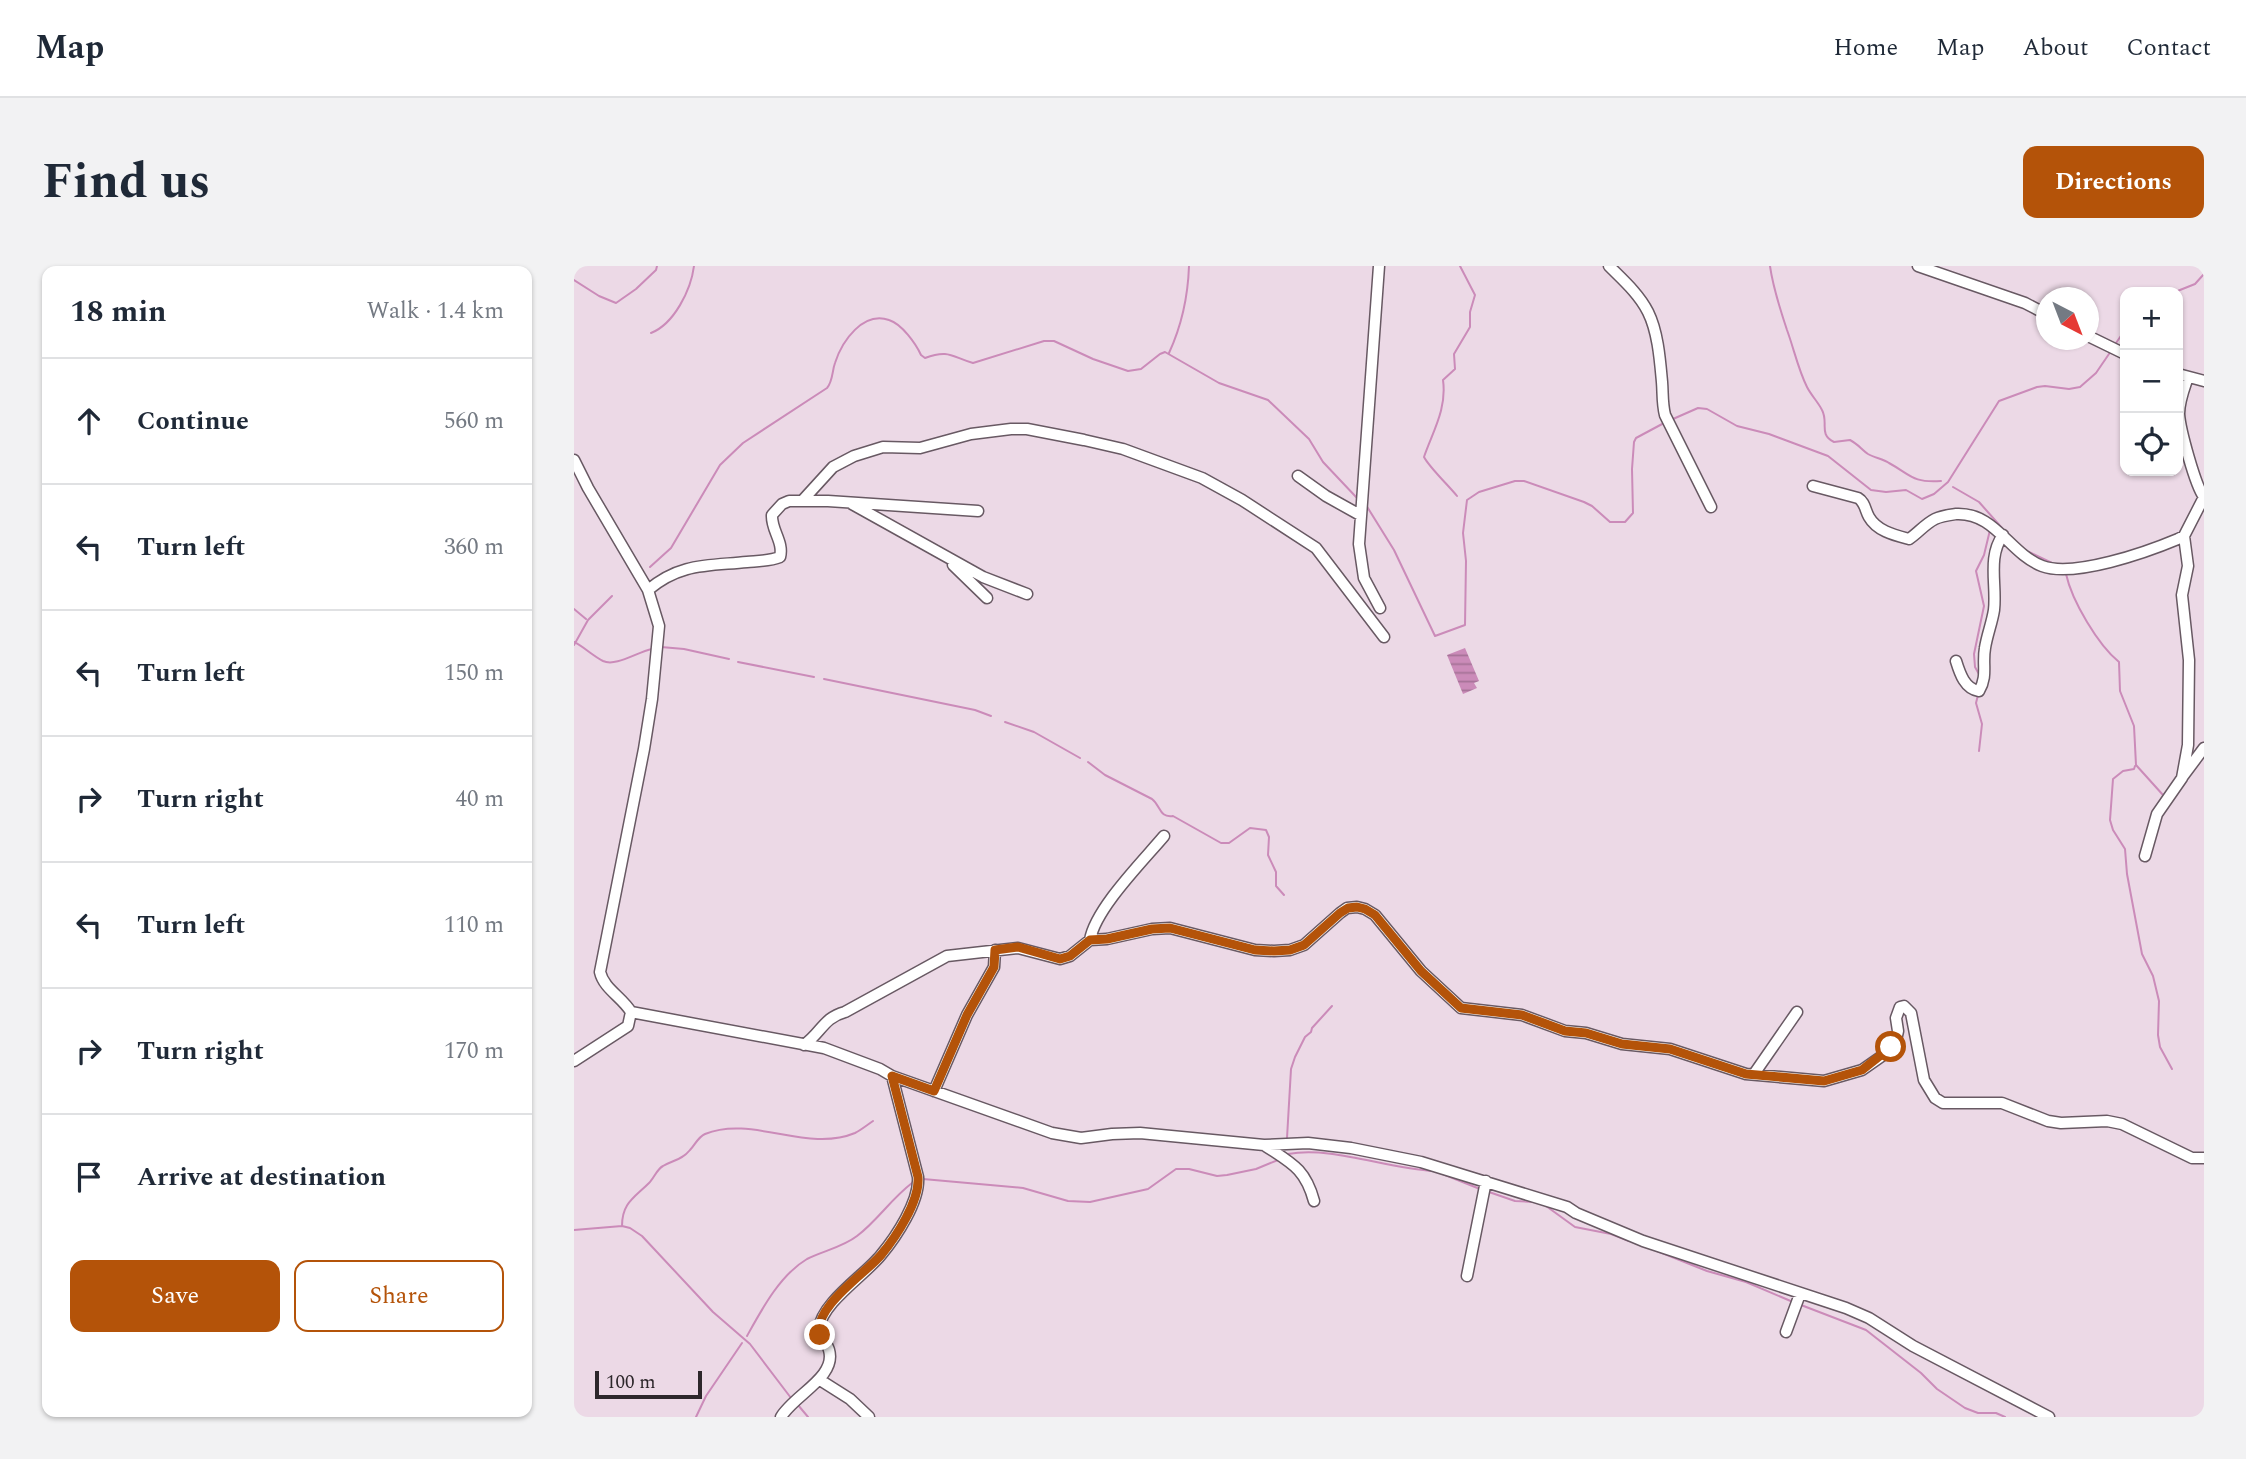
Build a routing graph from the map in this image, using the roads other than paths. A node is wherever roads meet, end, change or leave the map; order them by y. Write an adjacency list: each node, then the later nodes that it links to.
1 (1379, 266): 18 (street)
2 (1609, 266): 16 (street)
3 (1918, 266): 4 (street)
4 (2036, 309)
5 (2099, 341): 6 (street)
6 (2120, 352)
7 (2183, 375): 8 (street)
8 (2204, 381)
9 (2179, 413): 13 (street)
10 (574, 460): 22 (street)
11 (1298, 476): 18 (street)
12 (1813, 486): 19 (street)
13 (2204, 497): 20 (street)
14 (802, 501): 15 (street); 22 (street); 26 (street)
15 (848, 502): 17 (street); 21 (street)
16 (1711, 507)
17 (978, 511)
18 (1360, 515): 25 (street)
19 (2003, 535): 20 (street); 27 (street)
20 (2184, 536): 29 (street)
21 (944, 555): 23 (street); 24 (street)
22 (648, 590): 34 (street)
23 (1027, 594)
24 (987, 598)
25 (1380, 608)
26 (1384, 637)
27 (1956, 661)
28 (2204, 748): 29 (street)
29 (2182, 778): 31 (street)
30 (1164, 836): 32 (street)
31 (2145, 856)
32 (1090, 940): 33 (street); 38 (street)
33 (995, 950): 36 (street); 40 (street)
34 (631, 1012): 36 (street); 37 (street)
35 (1797, 1012): 38 (street)
36 (804, 1045): 39 (street)
37 (574, 1061)
38 (1754, 1074): 42 (street)
39 (892, 1076): 40 (street); 48 (street)
40 (934, 1091): 41 (street)
41 (1264, 1145): 43 (street); 44 (street)
42 (2204, 1158)
43 (1486, 1181): 45 (street); 46 (street)
44 (1314, 1201)
45 (1466, 1276)
46 (1800, 1294): 47 (street); 51 (street)
47 (1786, 1332)
48 (820, 1380): 49 (street); 50 (street)
49 (781, 1417)
50 (869, 1417)
51 (2049, 1417)

